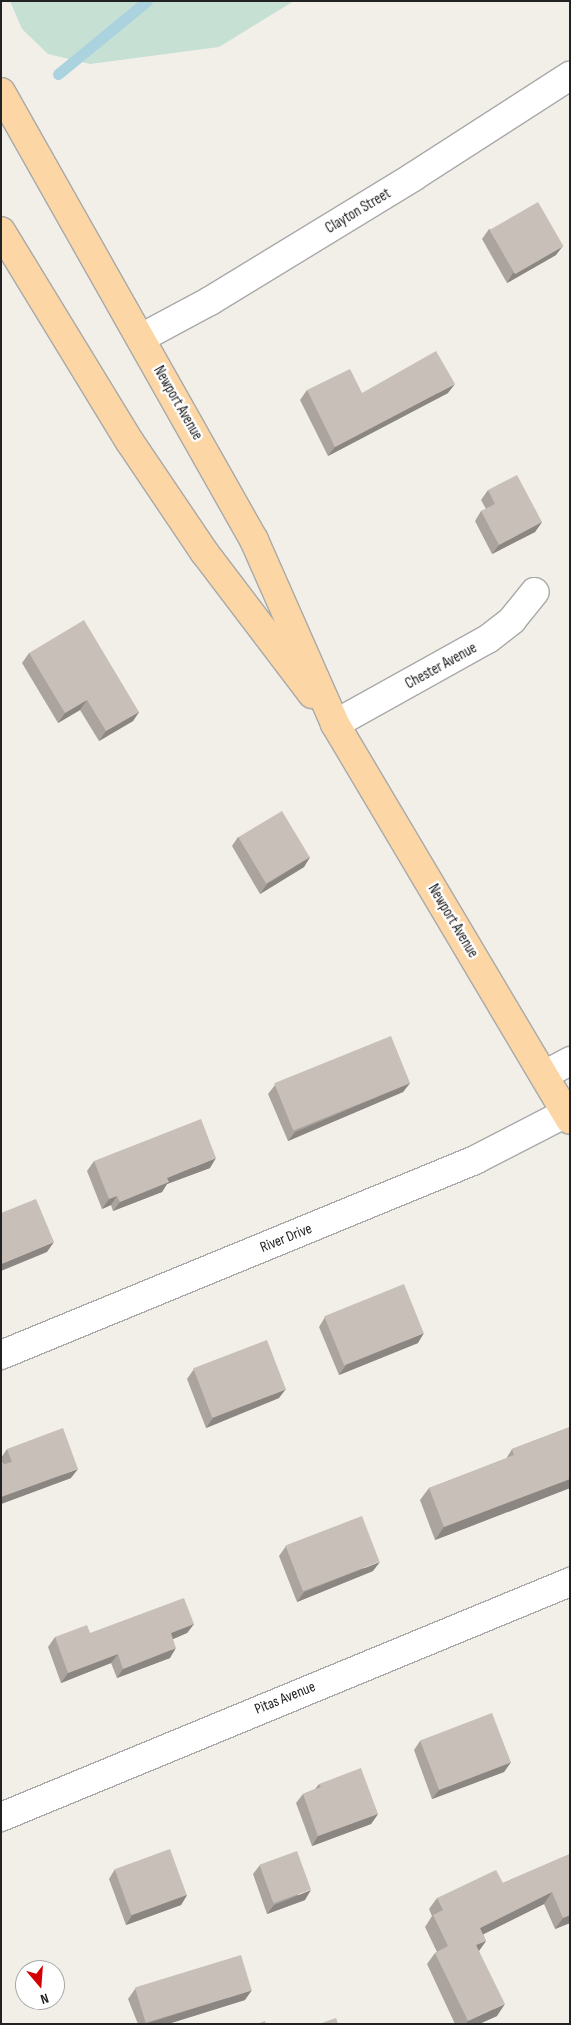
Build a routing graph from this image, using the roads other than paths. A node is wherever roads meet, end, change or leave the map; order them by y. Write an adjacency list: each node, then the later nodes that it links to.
1 (570, 76): 4 (street, Clayton Street)
2 (1, 92): 4 (main road, Newport Avenue)
3 (1, 231): 6 (main road, Newport Avenue)
4 (141, 338): 6 (main road, Newport Avenue)
5 (535, 592): 6 (street, Chester Avenue)
6 (336, 724): 8 (main road, Newport Avenue)
7 (570, 1061): 8 (street)
8 (544, 1075): 9 (main road, Newport Avenue)
9 (568, 1116): 10 (street, River Drive)
10 (1, 1355)
11 (570, 1582): 12 (street, Pitas Avenue)
12 (1, 1817)

